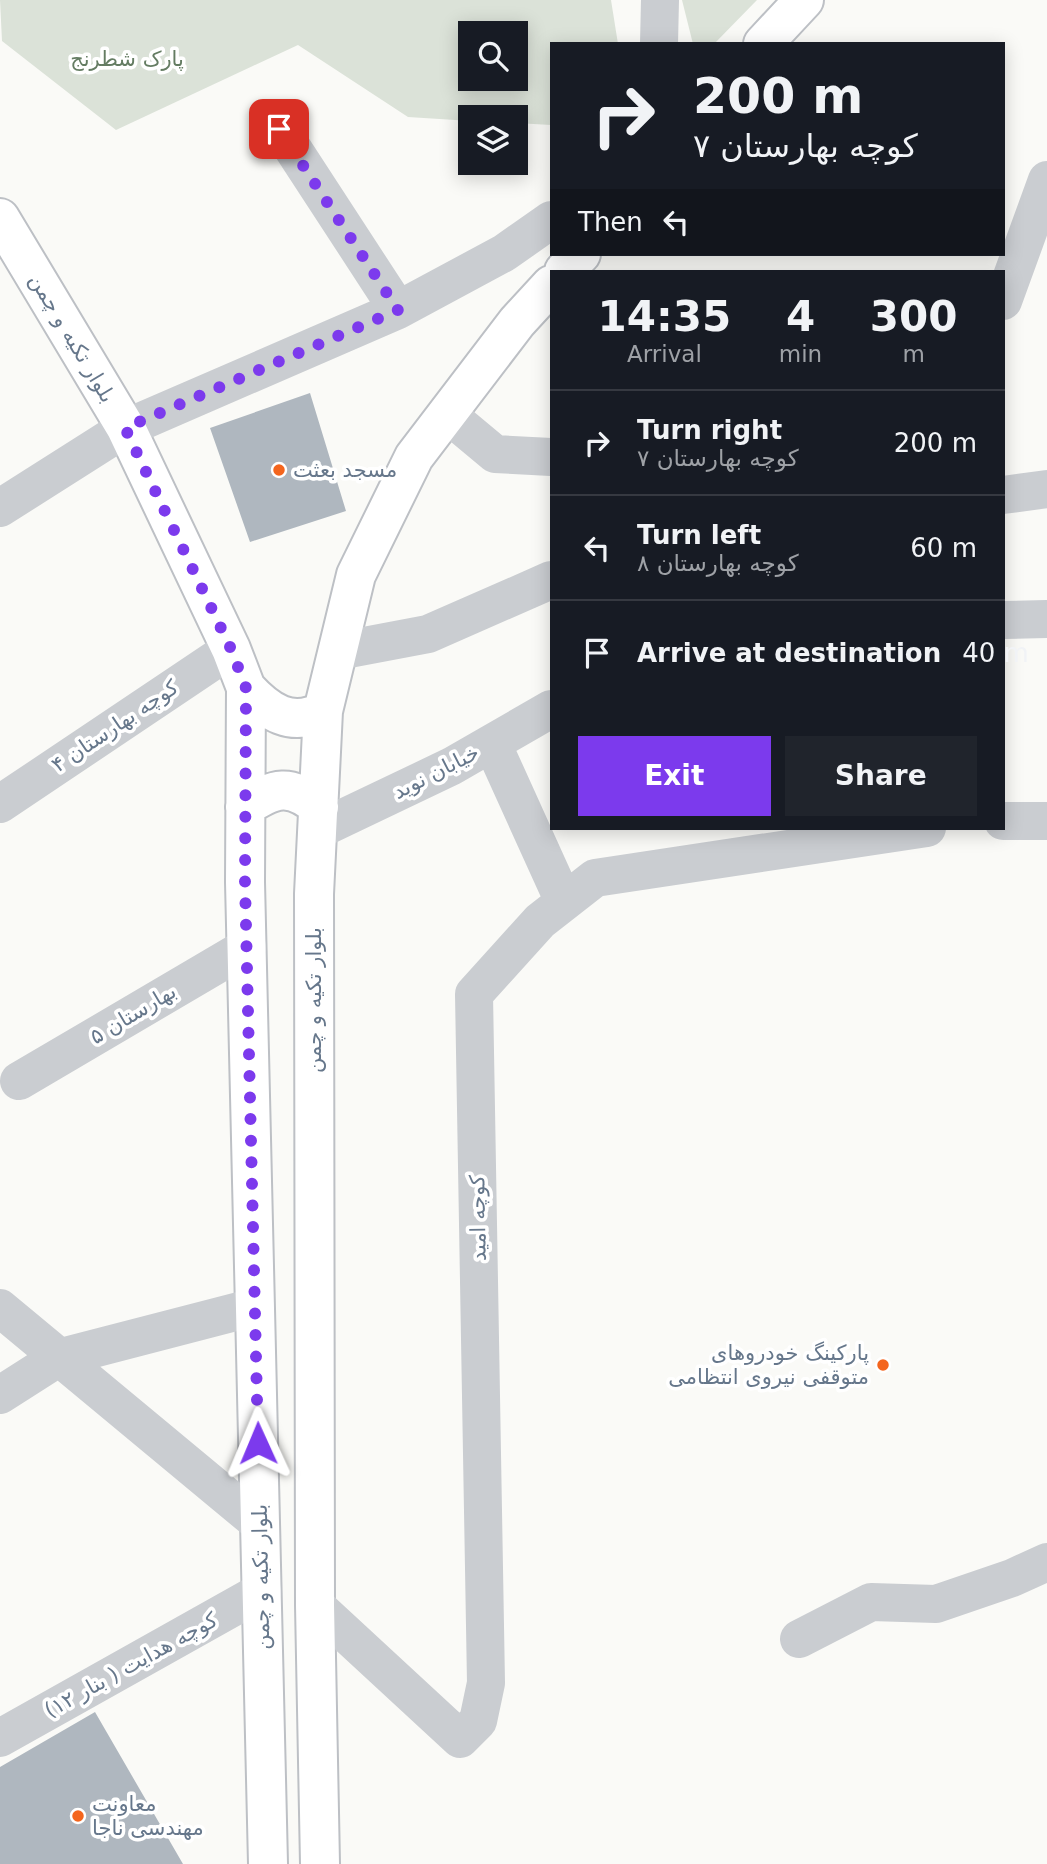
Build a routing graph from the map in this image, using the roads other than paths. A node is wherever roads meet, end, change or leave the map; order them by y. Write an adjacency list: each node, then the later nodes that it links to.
1 (660, 0): 3 (street)
2 (804, 0): 4 (main road)
3 (659, 42)
4 (765, 42)
5 (279, 129): 14 (street)
6 (1047, 180): 8 (street)
7 (550, 221): 14 (street)
8 (1026, 227): 13 (street)
9 (6, 242): 16 (main road, بلوار تکیه و چمن)
10 (579, 256): 11 (main road)
11 (565, 270)
12 (550, 286): 15 (main road, بلوار تکیه و چمن)
13 (1005, 295)
14 (398, 310): 16 (street)
15 (447, 414): 17 (street); 25 (main road, بلوار تکیه و چمن)
16 (125, 428): 20 (street); 24 (main road, بلوار تکیه و چمن)
17 (550, 457)
18 (1047, 489): 19 (street)
19 (1005, 495)
20 (0, 508)
21 (550, 580): 25 (street)
22 (1047, 619): 23 (street)
23 (1005, 620)
24 (231, 649): 26 (main road, بلوار تکیه و چمن); 30 (street, کوچه بهارستان ۴)
25 (338, 651): 28 (main road, بلوار تکیه و چمن)
26 (246, 688): 28 (main road); 31 (main road, بلوار تکیه و چمن)
27 (550, 710): 29 (street, خیابان نوید)
28 (323, 711): 32 (main road, بلوار تکیه و چمن)
29 (492, 743): 32 (street, خیابان نوید); 36 (street)
30 (0, 804)
31 (245, 807): 32 (main road); 37 (main road, بلوار تکیه و چمن)
32 (318, 818): 46 (main road, بلوار تکیه و چمن)
33 (1005, 821): 34 (street)
34 (1047, 821)
35 (914, 830): 36 (street, کوچه امید)
36 (564, 902): 46 (street, کوچه امید)
37 (247, 947): 38 (street, بهارستان ۵); 39 (main road, بلوار تکیه و چمن)
38 (19, 1081)
39 (255, 1307): 41 (street); 43 (main road, بلوار تکیه و چمن)
40 (0, 1308): 41 (street)
41 (58, 1358): 42 (street); 43 (street)
42 (0, 1395)
43 (260, 1524): 45 (main road, بلوار تکیه و چمن)
44 (1047, 1562): 47 (street)
45 (261, 1591): 48 (street, کوچه هدایت ( بنار ۱۲)); 49 (main road, بلوار تکیه و چمن)
46 (315, 1605): 50 (main road, بلوار تکیه و چمن)
47 (800, 1639)
48 (0, 1738)
49 (268, 1864)
50 (320, 1864)

